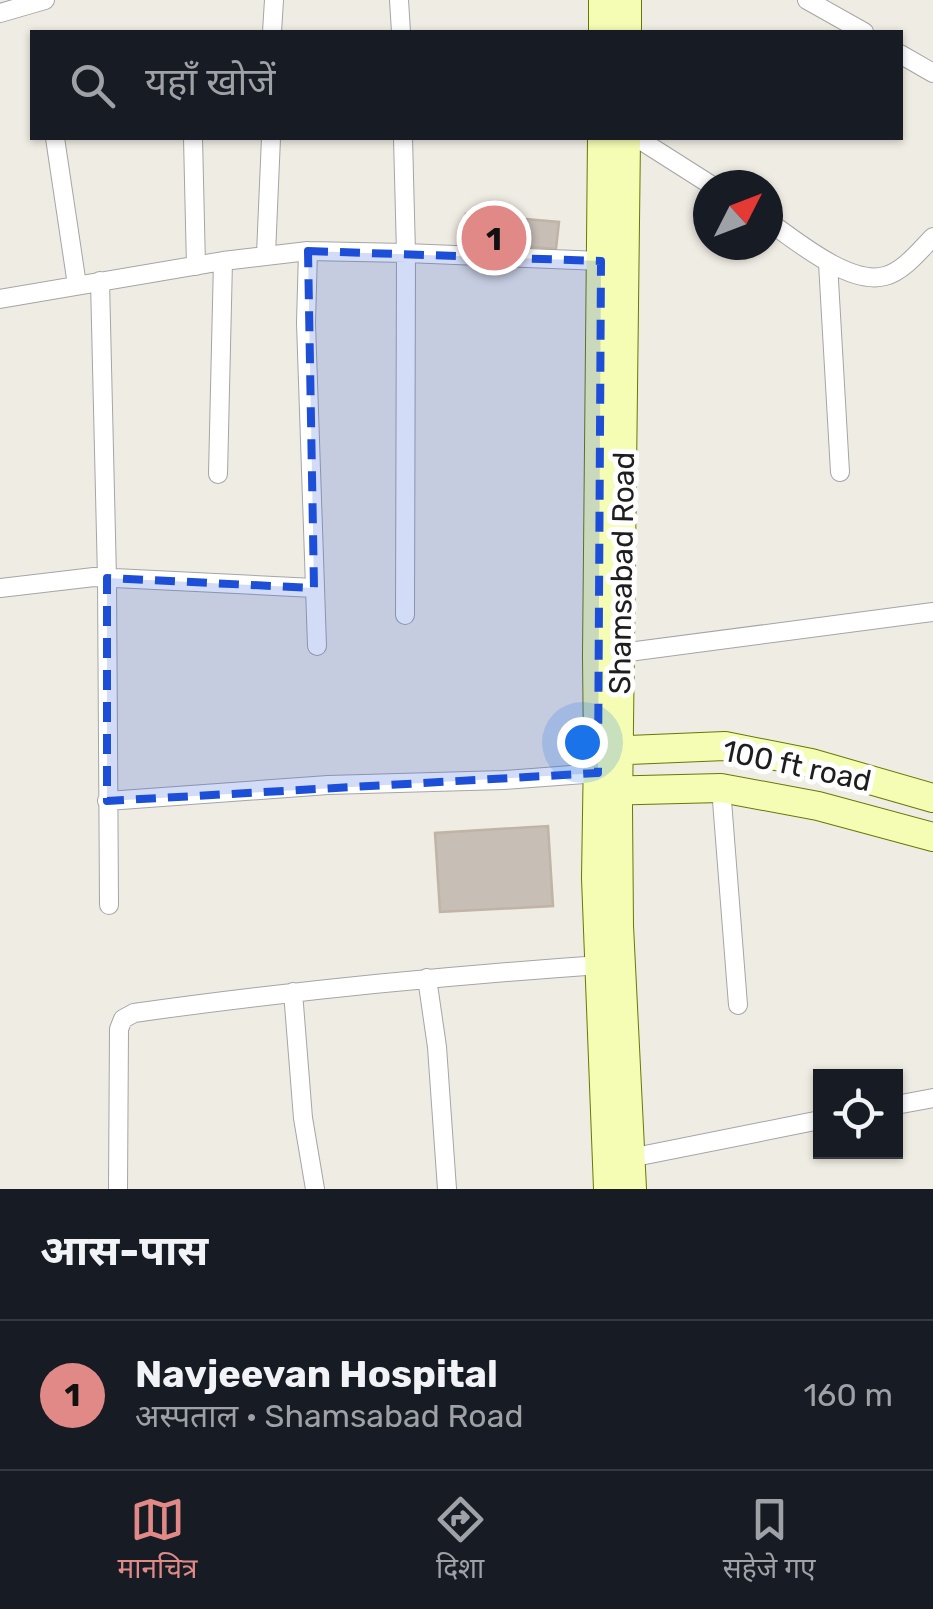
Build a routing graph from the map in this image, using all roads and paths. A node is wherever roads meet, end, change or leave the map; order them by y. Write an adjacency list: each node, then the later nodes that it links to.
1 (44, 0): 7 (street)
2 (274, 0): 8 (street)
3 (399, 0): 9 (street)
4 (602, 0): 10 (main road)
5 (626, 0): 11 (main road)
6 (808, 0): 12 (street)
7 (0, 12)
8 (272, 30)
9 (402, 30)
10 (602, 30)
11 (626, 30)
12 (860, 30)
13 (903, 56): 14 (street)
14 (933, 73)
15 (54, 140): 33 (street)
16 (194, 140): 31 (street)
17 (272, 140): 27 (street)
18 (403, 140): 26 (street)
19 (602, 140): 29 (main road, Shamsabad Road)
20 (626, 140): 43 (main road, Shamsabad Road)
21 (640, 140): 22 (street)
22 (693, 173)
23 (783, 232): 30 (street)
24 (933, 237): 30 (street)
25 (308, 251): 26 (street); 27 (street); 39 (street)
26 (406, 252): 29 (street); 41 (street)
27 (266, 254): 28 (street)
28 (223, 261): 31 (street); 36 (street)
29 (601, 261): 44 (main road, Shamsabad Road)
30 (828, 263): 35 (street)
31 (196, 266): 32 (street)
32 (100, 281): 33 (street); 37 (street)
33 (77, 285): 34 (street)
34 (0, 300)
35 (840, 472)
36 (218, 474)
37 (107, 578): 38 (street); 39 (street); 47 (street)
38 (0, 588)
39 (314, 588): 42 (street)
40 (933, 612): 43 (street)
41 (405, 615)
42 (317, 646)
43 (621, 653): 44 (main road, Shamsabad Road)
44 (606, 771): 45 (main road, 100 ft road); 46 (main road, 100 ft road); 47 (street); 50 (main road, Shamsabad Road); 57 (main road, Shamsabad Road)
45 (721, 788): 48 (main road, 100 ft road); 53 (street)
46 (933, 798)
47 (107, 801): 49 (street)
48 (933, 837)
49 (109, 905)
50 (600, 964): 51 (street); 61 (main road, Shamsabad Road)
51 (427, 978): 52 (street); 60 (street)
52 (293, 992): 58 (street); 59 (street)
53 (738, 1005)
54 (933, 1098): 55 (street)
55 (903, 1104)
56 (813, 1121): 57 (street)
57 (630, 1158): 62 (main road, Shamsabad Road)
58 (118, 1189)
59 (315, 1189)
60 (447, 1189)
61 (608, 1189)
62 (632, 1189)

